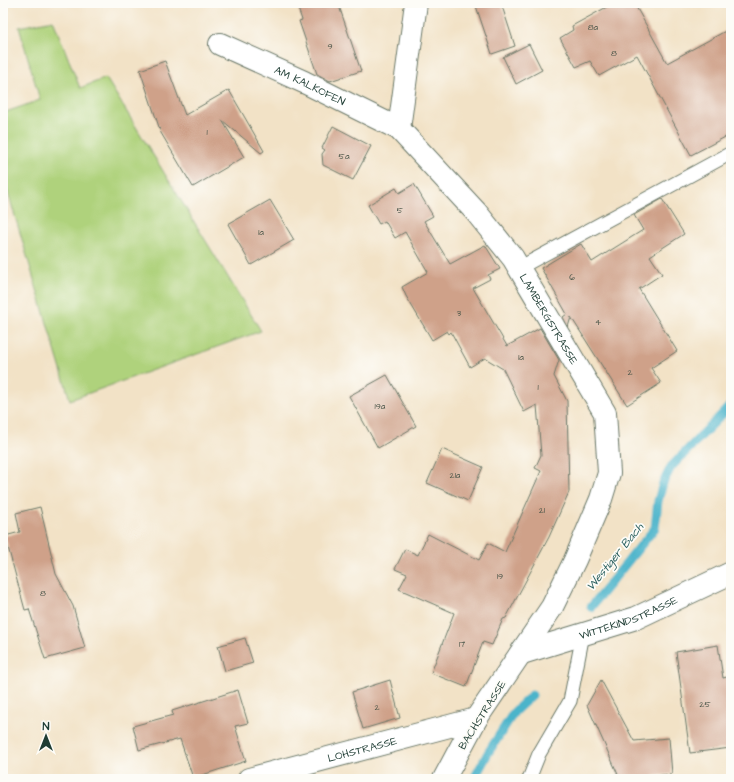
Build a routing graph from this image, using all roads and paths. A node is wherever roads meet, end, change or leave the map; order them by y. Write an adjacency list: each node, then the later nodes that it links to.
1 (416, 3): 3 (street)
2 (220, 44): 3 (street, AM KALKOFEN)
3 (399, 129): 5 (street, LAMBERGSTRASSE)
4 (731, 153): 5 (lane)
5 (519, 268): 8 (street, LAMBERGSTRASSE)
6 (731, 573): 7 (street, WITTEKINDSTRASSE)
7 (584, 634): 8 (street, WITTEKINDSTRASSE); 12 (lane)
8 (522, 653): 9 (street, BACHSTRASSE)
9 (476, 719): 10 (street, LOHSTRASSE); 11 (street, BACHSTRASSE)
10 (249, 779)
11 (444, 779)
12 (530, 779)

